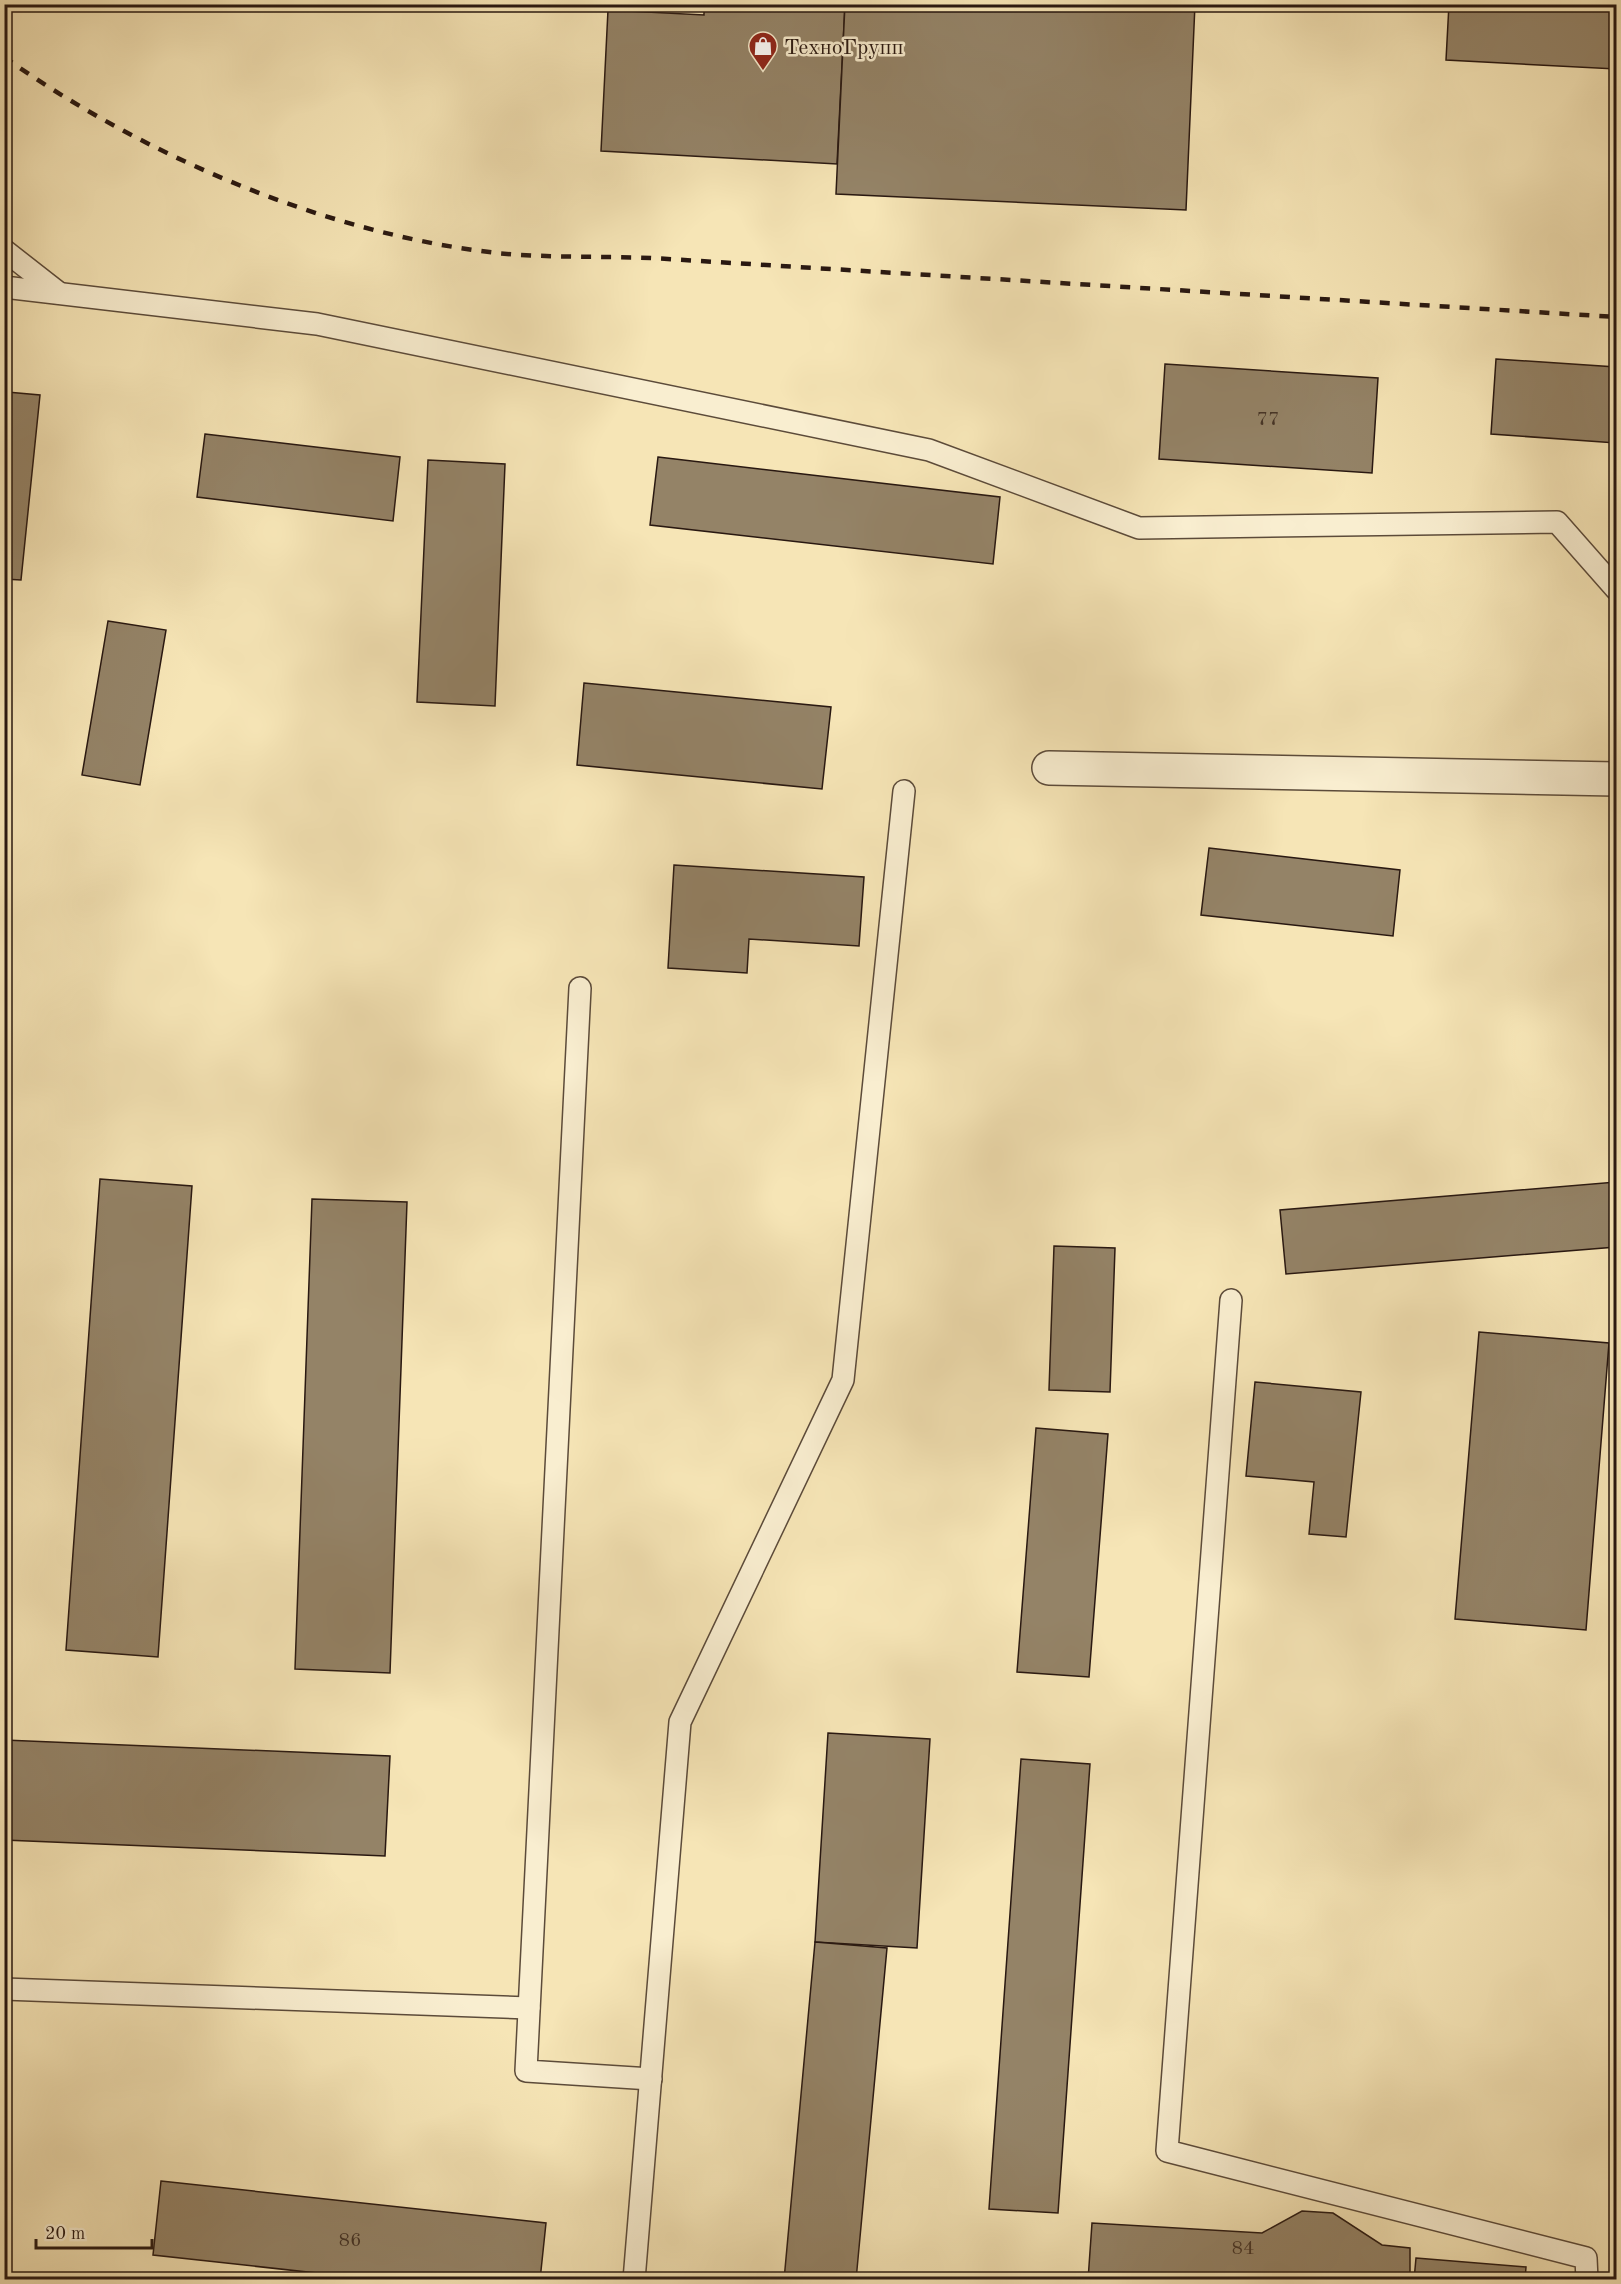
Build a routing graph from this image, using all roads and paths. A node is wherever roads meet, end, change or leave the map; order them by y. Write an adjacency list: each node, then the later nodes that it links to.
1 (4, 250): 3 (lane)
2 (4, 287): 3 (lane)
3 (59, 294): 4 (lane)
4 (1617, 589)
5 (1049, 768): 6 (street)
6 (1617, 779)
7 (904, 791): 12 (lane)
8 (580, 988): 11 (lane)
9 (1231, 1300): 14 (lane)
10 (4, 1989): 11 (lane)
11 (529, 2008): 12 (lane)
12 (651, 2079): 13 (lane)
13 (634, 2280)
14 (1587, 2280)

